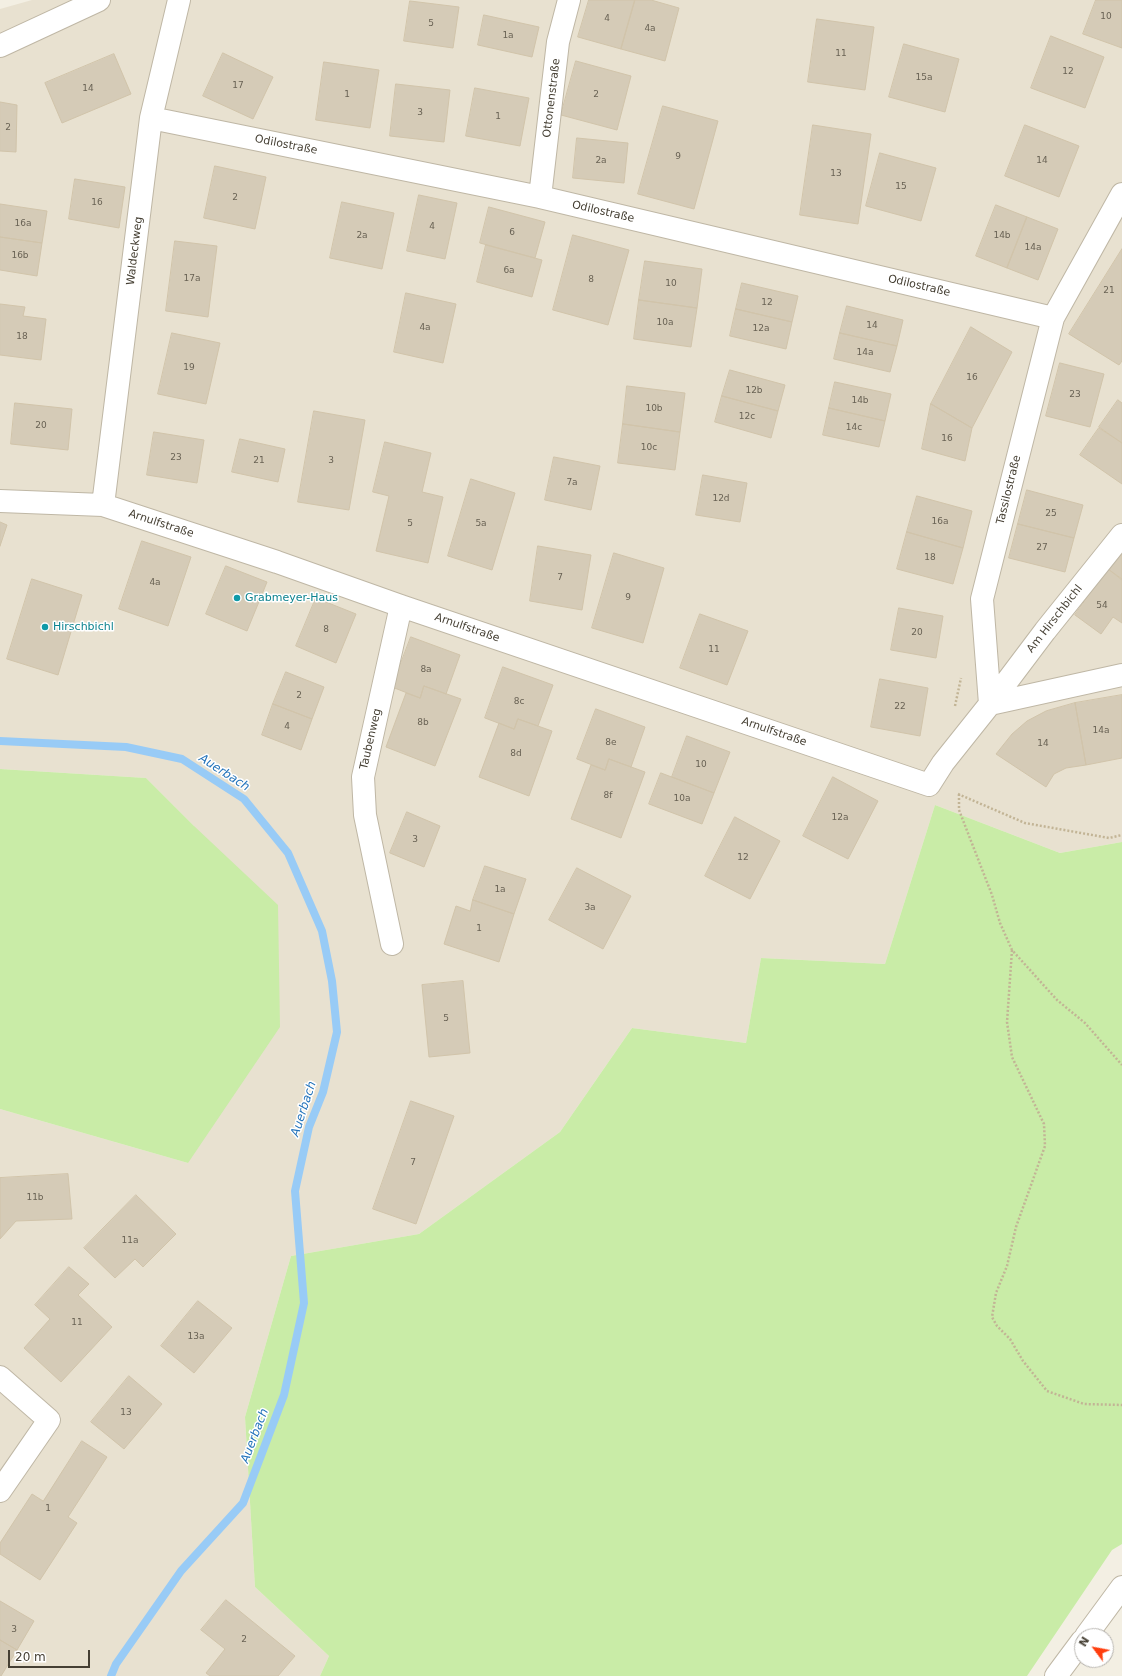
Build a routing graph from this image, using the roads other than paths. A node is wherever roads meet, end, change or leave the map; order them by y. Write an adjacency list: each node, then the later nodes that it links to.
1 (99, 0): 4 (street)
2 (179, 0): 5 (street, Waldeckweg)
3 (570, 0): 7 (street, Ottonenstraße)
4 (0, 46)
5 (151, 118): 7 (street, Odilostraße); 10 (street, Waldeckweg)
6 (1122, 194): 8 (street, Tassilostraße)
7 (540, 197): 8 (street, Odilostraße)
8 (1052, 318): 14 (street, Tassilostraße)
9 (0, 501): 10 (street, Arnulfstraße)
10 (103, 505): 12 (street, Arnulfstraße)
11 (1122, 535): 14 (street, Am Hirschbichl)
12 (401, 606): 14 (street, Arnulfstraße); 15 (street, Taubenweg)
13 (1122, 675): 14 (street)
14 (990, 704)
15 (392, 944)
16 (0, 1377): 17 (street)
17 (0, 1491)
18 (1122, 1588): 19 (street)
19 (1092, 1628)
20 (1074, 1652): 21 (street)
21 (1056, 1676)

